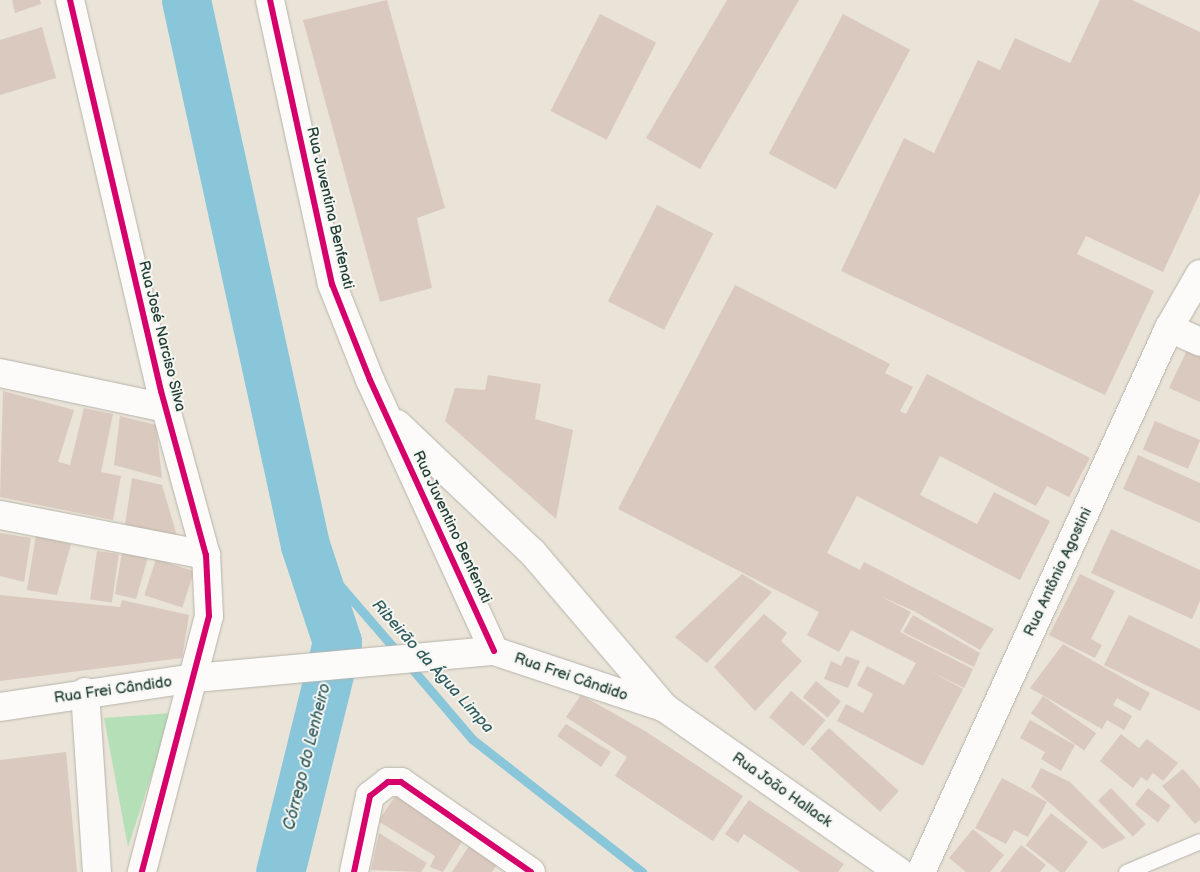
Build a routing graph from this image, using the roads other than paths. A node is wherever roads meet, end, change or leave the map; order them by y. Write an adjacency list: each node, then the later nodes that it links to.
1 (70, 0): 8 (street, Rua José Narciso Silva)
2 (270, 0): 9 (street, Rua Juventina Benfenati)
3 (1200, 274): 4 (street, Rua Antônio Agostini)
4 (1169, 328): 5 (street); 23 (street, Rua Antônio Agostini)
5 (1200, 342)
6 (0, 357): 8 (street)
7 (0, 373): 8 (street)
8 (164, 400): 11 (street, Rua José Narciso Silva)
9 (386, 414): 12 (street, Rua Juventino Benfenati); 16 (street, Rua Juventino Benfenati)
10 (0, 515): 11 (street)
11 (206, 555): 13 (street, Rua José Narciso Silva)
12 (494, 651): 13 (street, Rua Frei Cândido); 16 (street, Rua Frei Cândido)
13 (195, 678): 14 (street, Rua Frei Cândido); 19 (street, Rua José Narciso Silva)
14 (85, 692): 15 (street, Rua Frei Cândido); 18 (street)
15 (0, 707)
16 (665, 708): 22 (street, Rua João Hallack)
17 (1200, 842): 24 (lane)
18 (97, 872)
19 (142, 872)
20 (354, 872): 21 (street)
21 (532, 872)
22 (898, 872)
23 (921, 872)
24 (1126, 872)

